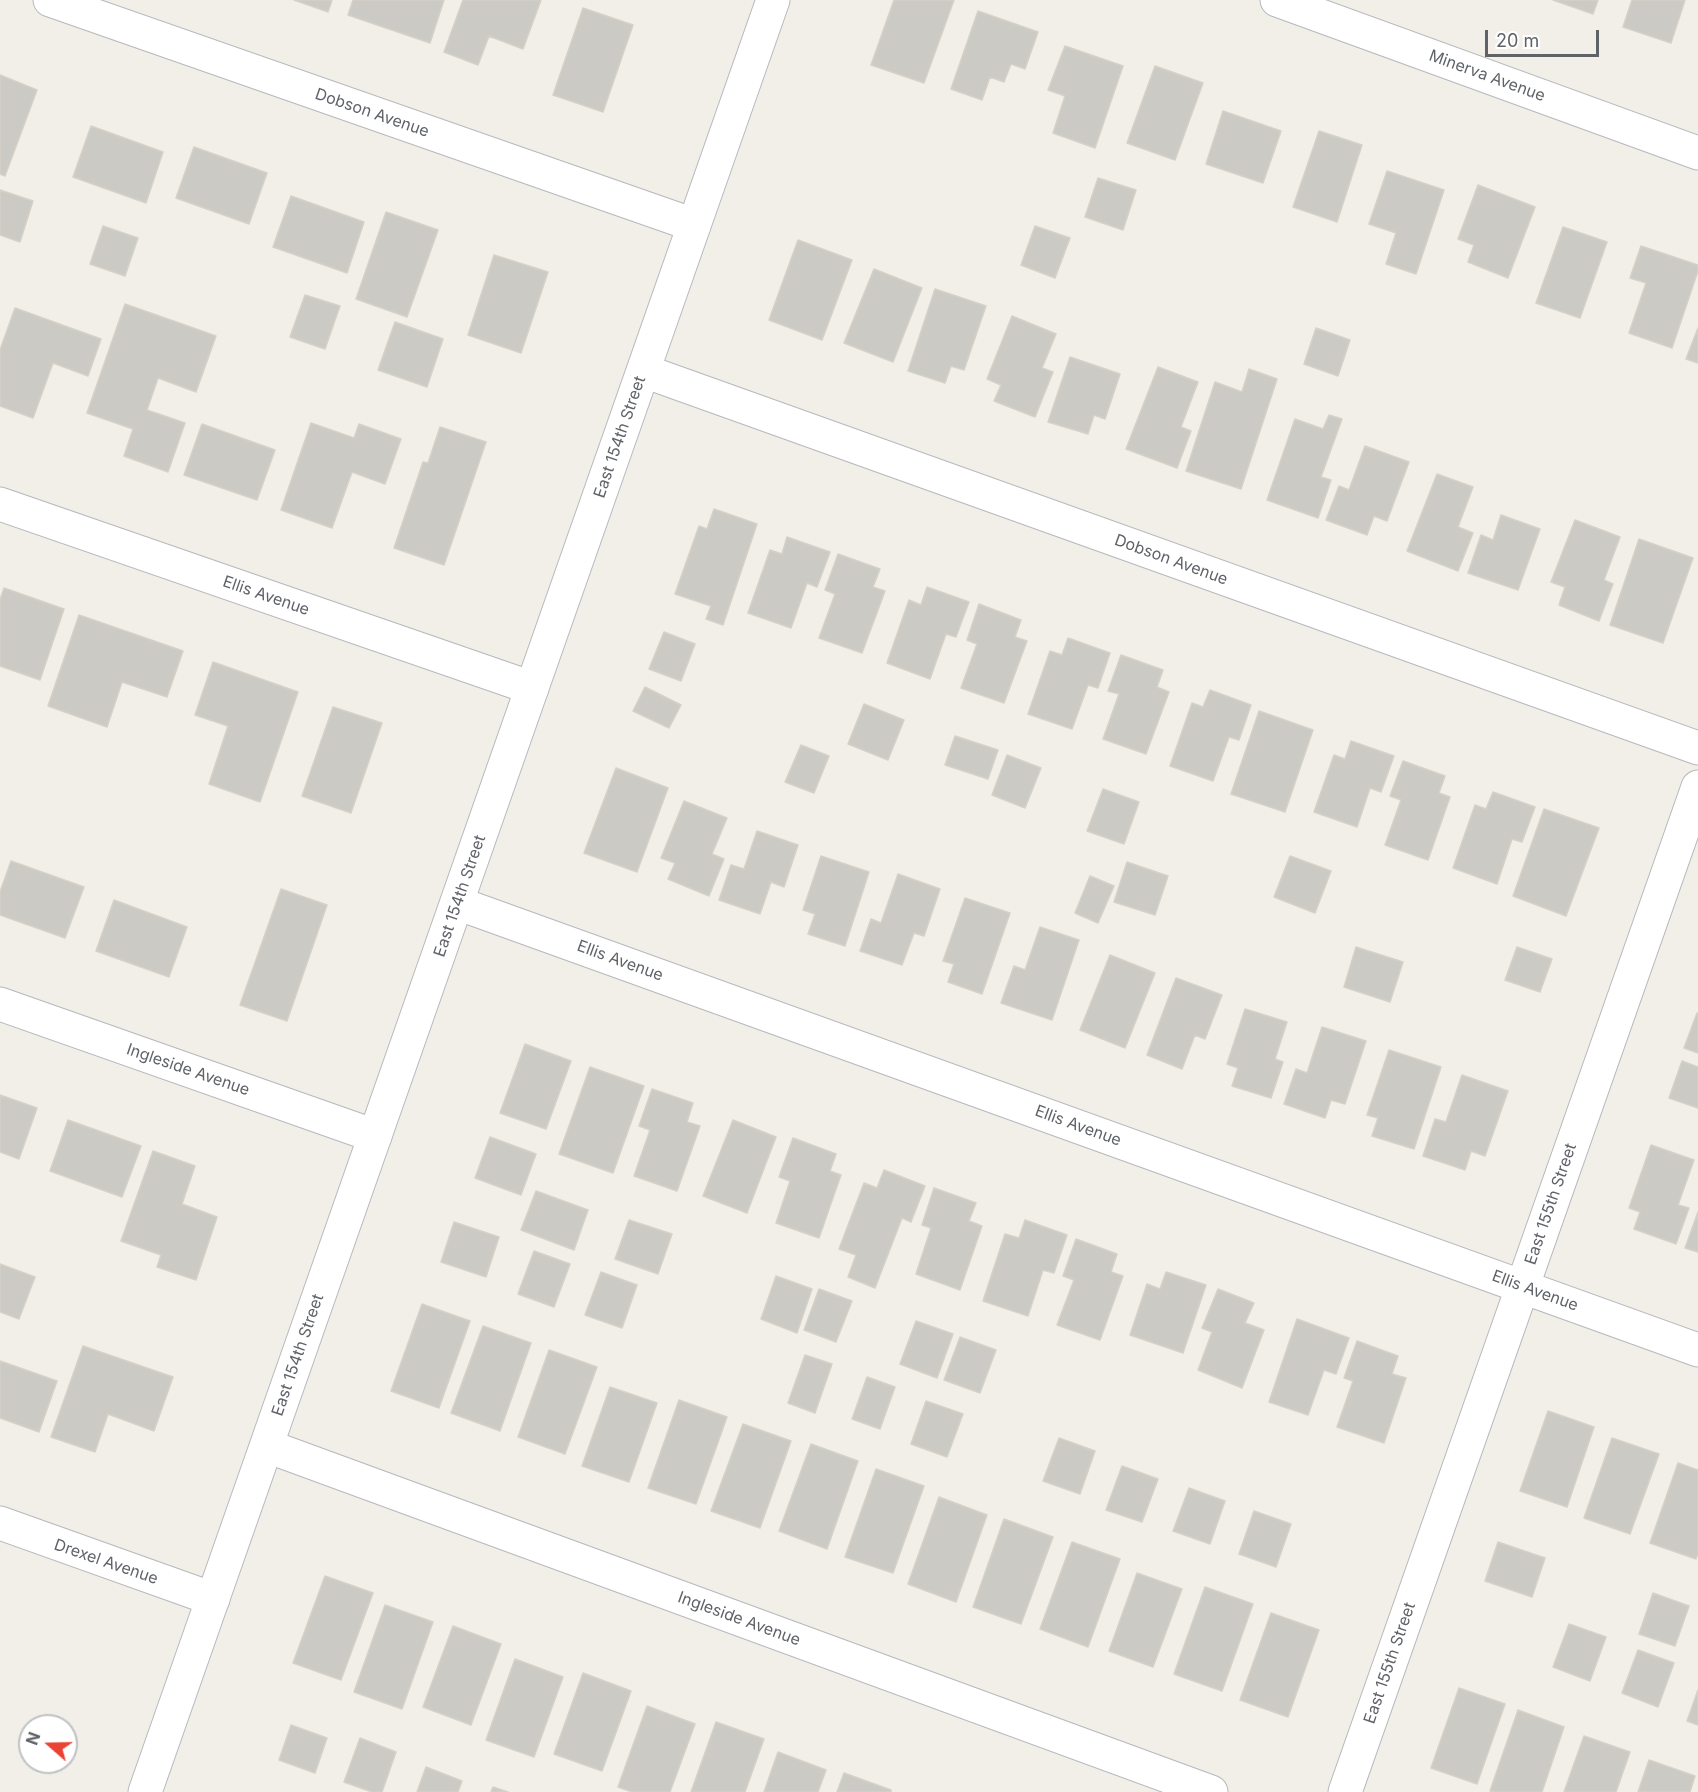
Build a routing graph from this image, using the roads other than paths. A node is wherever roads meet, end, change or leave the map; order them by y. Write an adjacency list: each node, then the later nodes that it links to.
1 (50, 0): 5 (street, Dobson Avenue)
2 (773, 0): 5 (street, East 154th Street)
3 (1276, 0): 4 (street, Minerva Avenue)
4 (1698, 153)
5 (694, 225): 6 (street, East 154th Street)
6 (644, 371): 8 (street, East 154th Street); 9 (street, Dobson Avenue)
7 (0, 504): 8 (street, Ellis Avenue)
8 (532, 688): 11 (street, East 154th Street)
9 (1698, 748)
10 (1698, 787): 14 (street, East 155th Street)
11 (457, 903): 13 (street, East 154th Street); 14 (street, Ellis Avenue)
12 (0, 1004): 13 (street, Ingleside Avenue)
13 (375, 1136): 16 (street, East 154th Street)
14 (1522, 1286): 15 (street, Ellis Avenue); 21 (street, East 155th Street)
15 (1698, 1350)
16 (267, 1446): 18 (street, East 154th Street); 20 (street, Ingleside Avenue)
17 (0, 1524): 18 (street, Drexel Avenue)
18 (213, 1599): 19 (street, East 154th Street)
19 (145, 1792)
20 (1211, 1792)
21 (1345, 1792)

